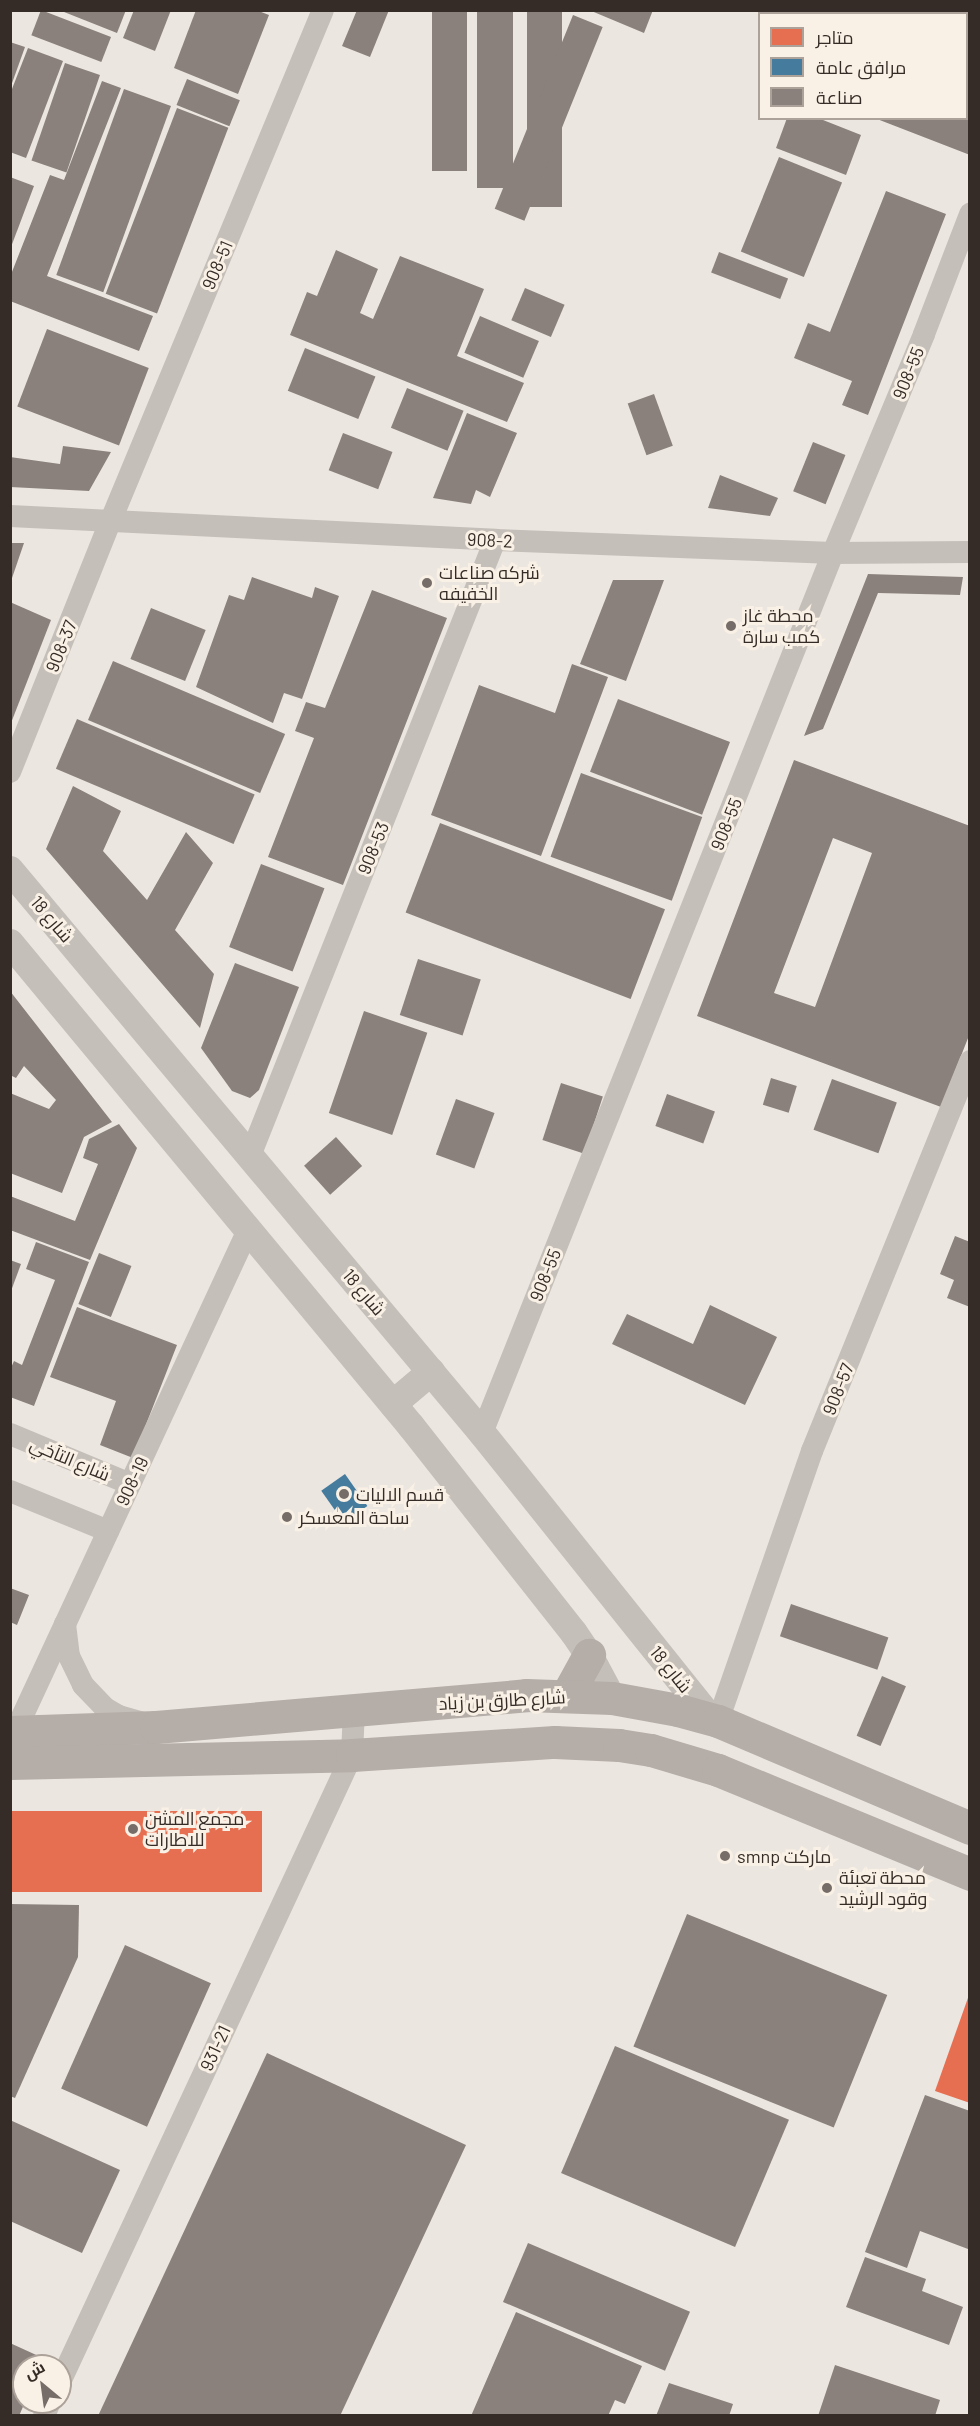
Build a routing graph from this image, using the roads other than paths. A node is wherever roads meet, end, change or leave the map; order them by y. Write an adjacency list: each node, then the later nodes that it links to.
1 (323, 10): 4 (street, 908-51)
2 (969, 214): 7 (street, 908-55)
3 (10, 516): 4 (street, 908-2)
4 (111, 520): 5 (street, 908-2); 8 (street, 908-37)
5 (495, 540): 7 (street, 908-2); 12 (street, 908-53)
6 (969, 552): 7 (street, 908-2)
7 (833, 553): 16 (street, 908-55)
8 (10, 772)
9 (10, 870): 12 (street, شارع 18)
10 (10, 943): 13 (street)
11 (969, 1061): 26 (street, 908-57)
12 (250, 1156): 14 (street, شارع 18)
13 (248, 1230): 15 (street); 18 (street, 908-19)
14 (431, 1372): 15 (street); 16 (street, شارع 18)
15 (393, 1404): 22 (street)
16 (482, 1433): 26 (street, شارع 18)
17 (10, 1434): 18 (street, شارع التآخي)
18 (130, 1484): 20 (street, 908-19)
19 (10, 1491): 20 (street)
20 (108, 1531): 21 (street, 908-19)
21 (65, 1623): 27 (street); 28 (street, 908-19)
22 (590, 1655): 23 (main road); 24 (street)
23 (567, 1695): 24 (main road, شارع طارق بن زياد); 25 (main road, شارع طارق بن زياد)
24 (612, 1698): 26 (main road, شارع طارق بن زياد)
25 (354, 1710): 27 (main road, شارع طارق بن زياد); 29 (street, 931-21)
26 (714, 1720): 30 (main road, شارع طارق بن زياد)
27 (156, 1727): 28 (main road, شارع طارق بن زياد)
28 (12, 1742): 29 (main road)
29 (352, 1755): 31 (main road); 32 (street, 931-21)
30 (969, 1828)
31 (969, 1874)
32 (72, 2356)

